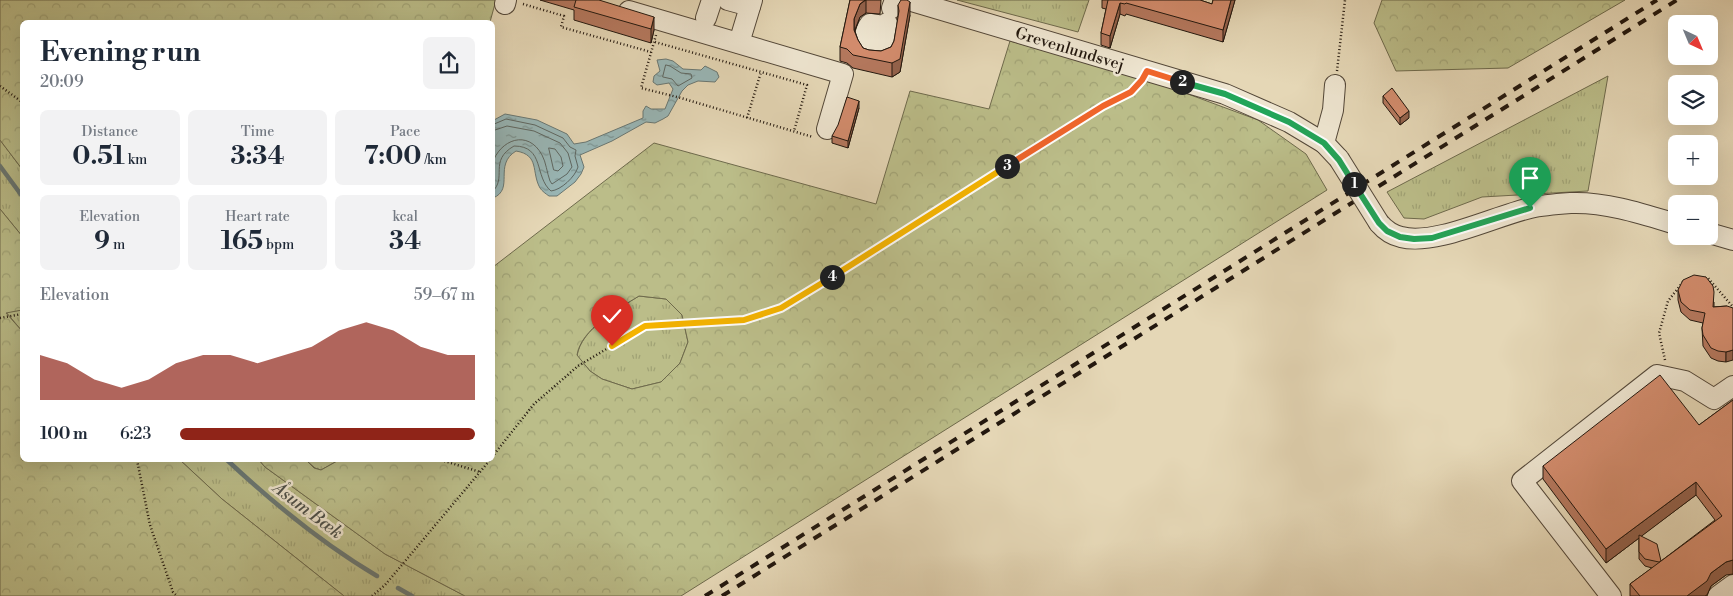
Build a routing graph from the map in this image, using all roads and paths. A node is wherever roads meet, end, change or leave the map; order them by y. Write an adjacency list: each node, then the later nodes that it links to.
1 (728, 0): 4 (street)
2 (1345, 0): 12 (path)
3 (511, 1): 15 (path)
4 (751, 3): 8 (street)
5 (610, 5): 8 (street)
6 (894, 12): 10 (street, Grevenlundsvej)
7 (654, 42): 11 (path)
8 (739, 43): 9 (street)
9 (766, 51): 11 (path); 16 (street)
10 (1147, 71): 18 (street, Grevenlundsvej); 29 (path)
11 (761, 72): 15 (path); 17 (path)
12 (1335, 85): 18 (street)
13 (0, 86): 14 (path)
14 (20, 101)
15 (747, 118): 17 (path)
16 (827, 129): 17 (path)
17 (794, 131)
18 (1324, 143): 19 (street, Grevenlundsvej, bridge)
19 (1668, 222)
20 (1718, 236): 21 (street)
21 (1733, 240)
22 (1700, 279): 24 (path)
23 (1684, 280): 27 (path)
24 (1733, 306)
25 (20, 314): 26 (path)
26 (0, 318)
27 (1669, 378): 28 (street); 37 (street)
28 (1733, 386)
29 (495, 453)
30 (137, 462): 35 (path)
31 (448, 462): 33 (path)
32 (488, 462): 33 (path)
33 (480, 472): 36 (path)
34 (1733, 585): 38 (street)
35 (176, 596)
36 (372, 596)
37 (1611, 596)
38 (1718, 596)

